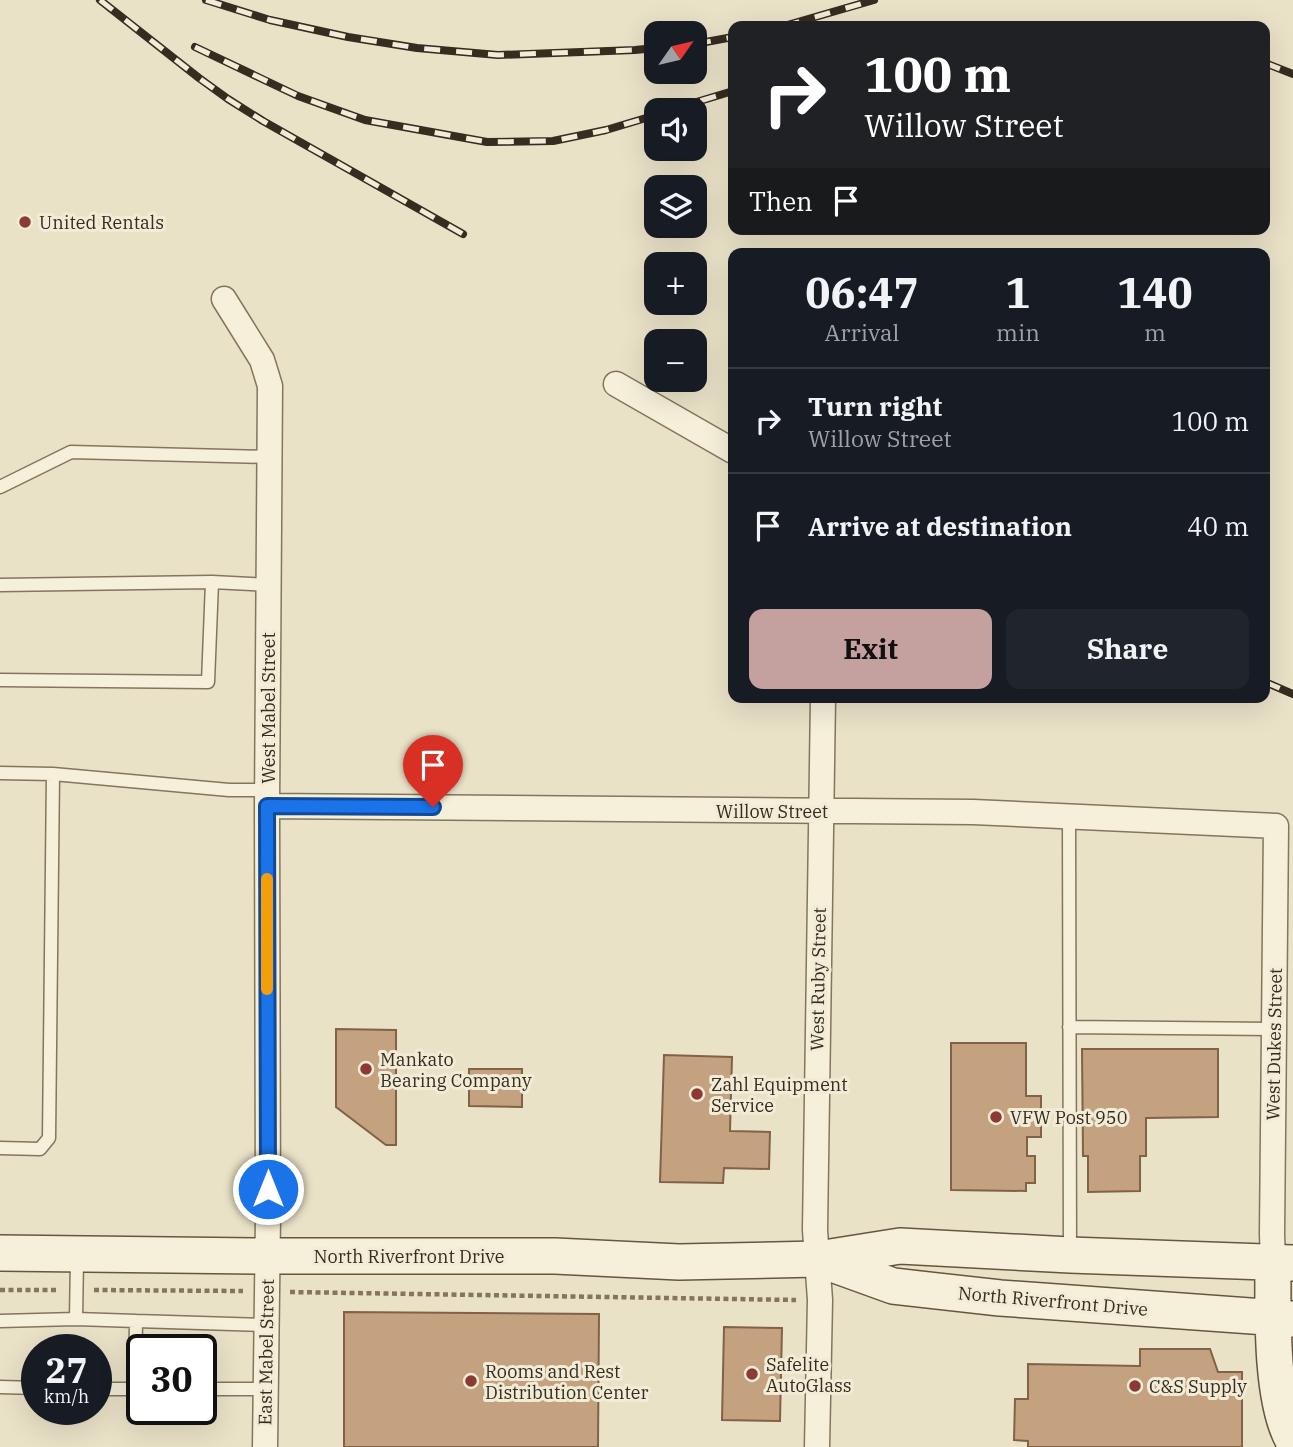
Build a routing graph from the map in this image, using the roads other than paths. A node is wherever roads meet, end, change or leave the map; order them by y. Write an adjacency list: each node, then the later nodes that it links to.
1 (224, 299): 4 (street, West Mabel Street)
2 (616, 384): 3 (street)
3 (728, 448)
4 (270, 457): 5 (lane); 8 (street, West Mabel Street)
5 (0, 487)
6 (212, 582): 7 (lane); 8 (lane); 9 (lane)
7 (0, 584)
8 (269, 585): 13 (street, West Mabel Street)
9 (0, 680)
10 (823, 703): 14 (street, West Ruby Street)
11 (0, 773): 12 (lane)
12 (53, 774): 13 (lane); 19 (lane)
13 (267, 798): 14 (street, Willow Street); 23 (street, West Mabel Street)
14 (821, 811): 15 (street, Willow Street); 24 (street, West Ruby Street)
15 (1069, 816): 16 (street, Willow Street); 17 (lane)
16 (1276, 825): 18 (street, West Dukes Street)
17 (1069, 1027): 18 (lane); 22 (lane)
18 (1274, 1029): 25 (street, West Dukes Street)
19 (0, 1149)
20 (0, 1253): 21 (main road, North Riverfront Drive)
21 (77, 1254): 23 (main road, North Riverfront Drive); 26 (lane)
22 (1070, 1255): 24 (main road, North Riverfront Drive); 25 (main road, North Riverfront Drive)
23 (267, 1256): 24 (main road, North Riverfront Drive); 30 (street, East Mabel Street)
24 (818, 1259): 27 (main road, North Riverfront Drive); 38 (street, West Ruby Street)
25 (1283, 1262): 27 (main road)
26 (76, 1319): 28 (lane); 29 (lane)
27 (1283, 1319): 36 (main road)
28 (0, 1321)
29 (136, 1321): 30 (lane); 31 (lane)
30 (267, 1325): 35 (street, East Mabel Street)
31 (137, 1334)
32 (0, 1387): 33 (lane)
33 (21, 1388)
34 (217, 1389): 35 (lane)
35 (266, 1390): 37 (street, East Mabel Street)
36 (1293, 1440)
37 (265, 1447)
38 (817, 1447)

